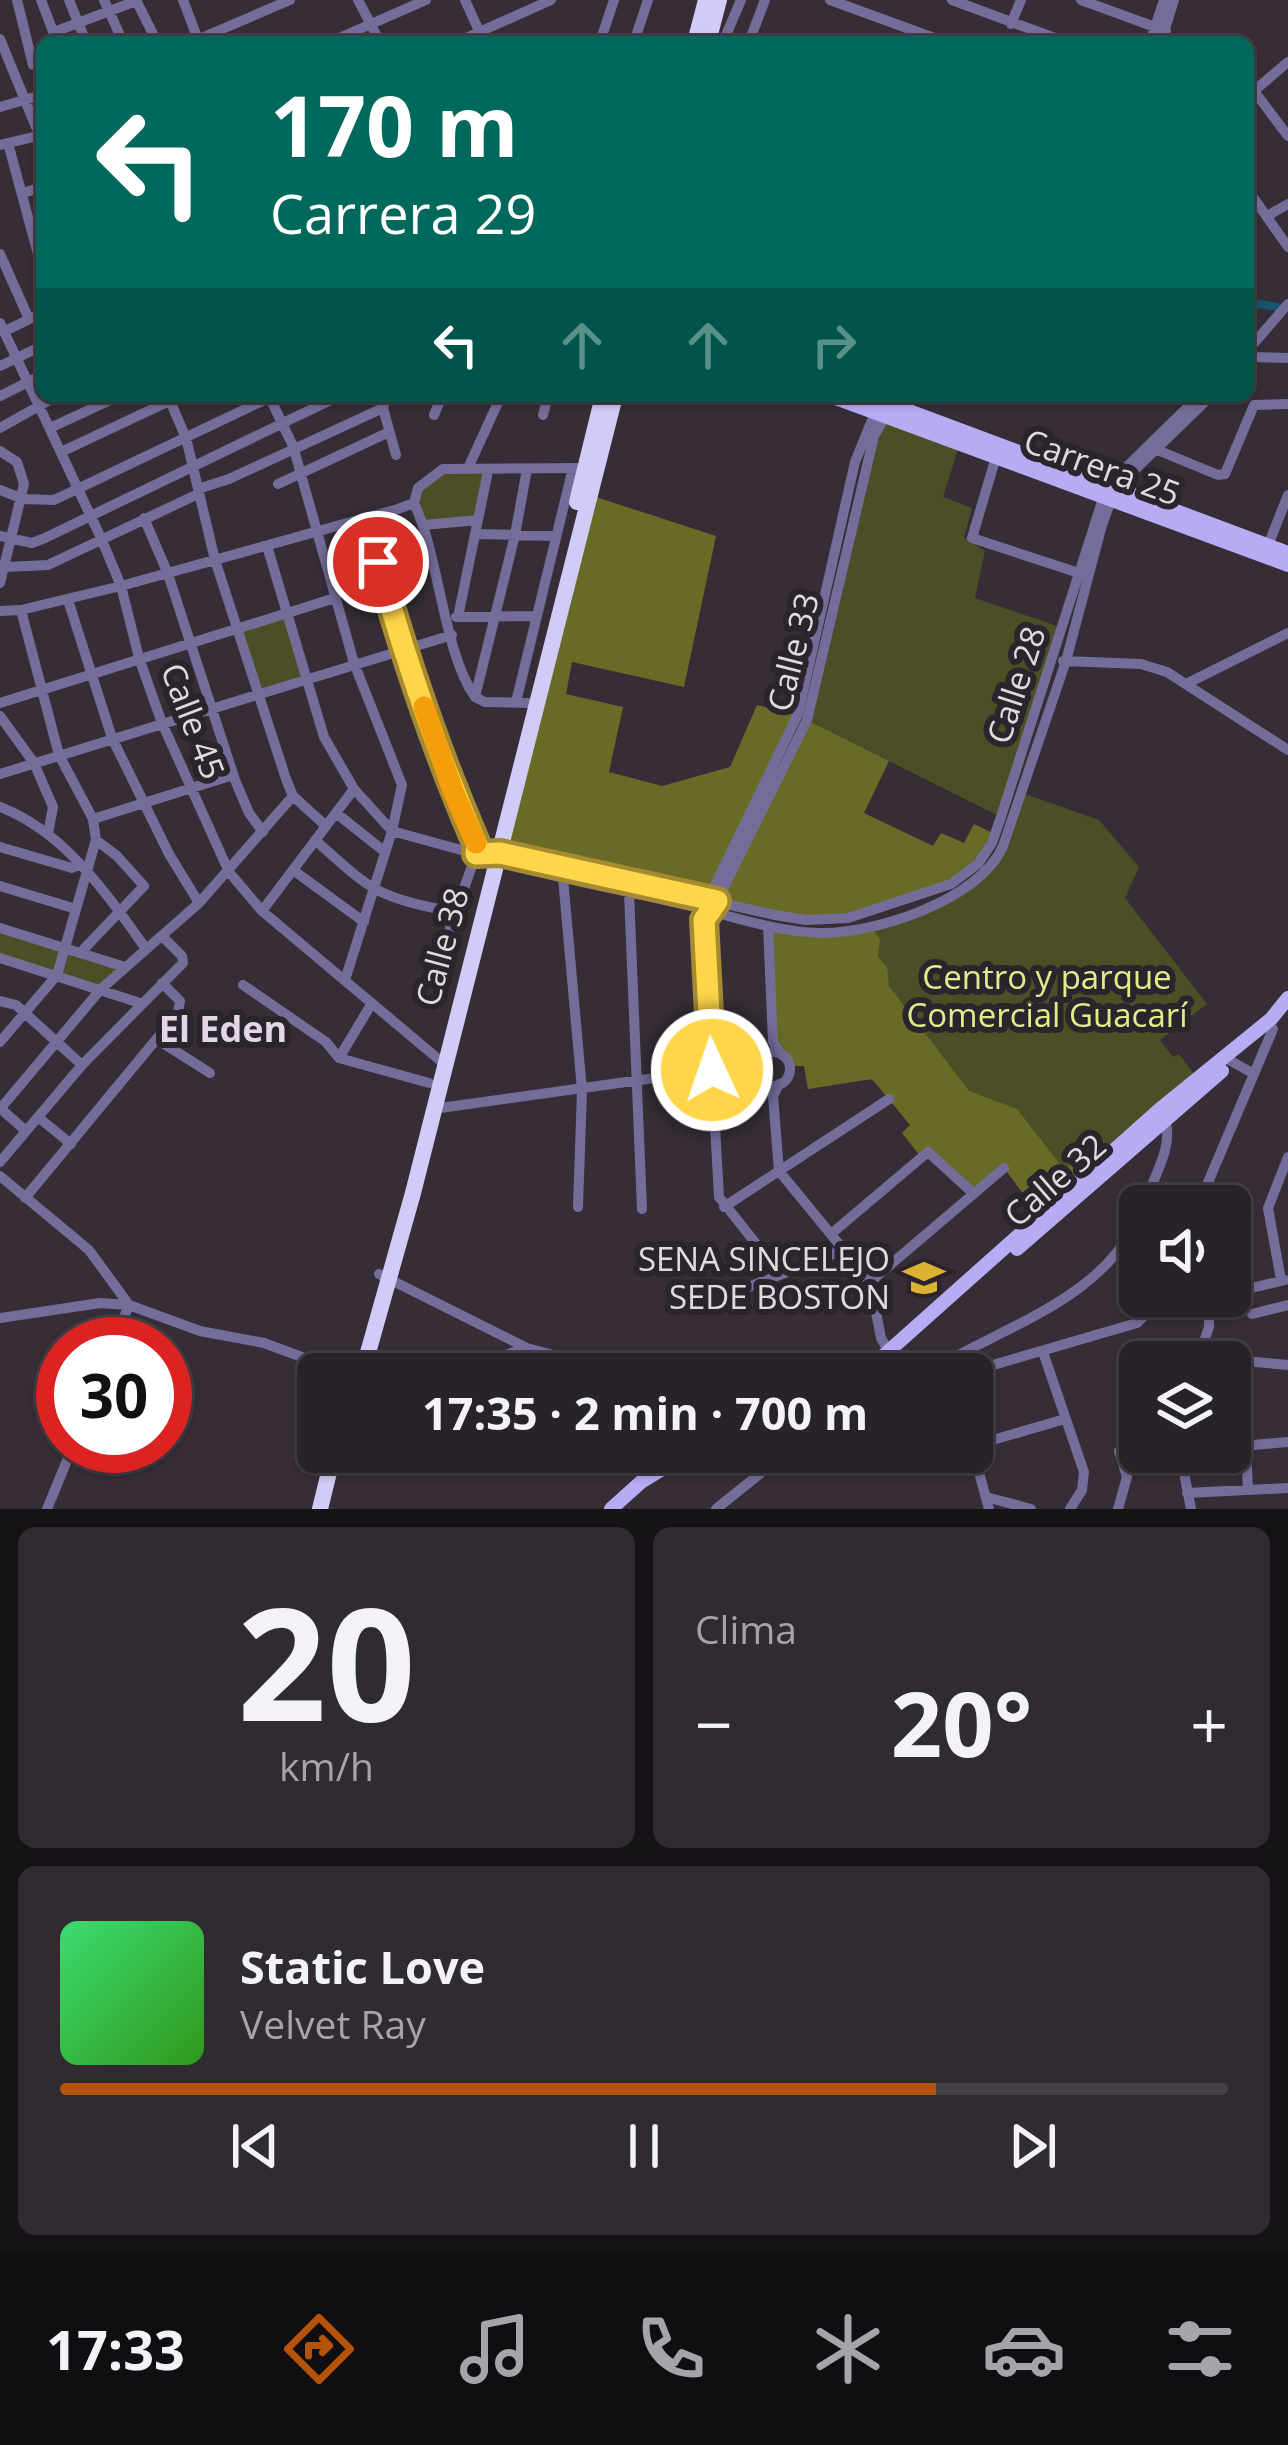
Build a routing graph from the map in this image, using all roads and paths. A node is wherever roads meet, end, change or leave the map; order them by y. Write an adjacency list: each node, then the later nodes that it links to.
1 (17, 0): 49 (street)
2 (41, 0): 29 (street)
3 (69, 0): 25 (street)
4 (104, 0): 24 (street)
5 (136, 0): 24 (street); 33 (street)
6 (183, 0): 34 (street)
7 (290, 0): 35 (street)
8 (358, 0): 27 (street)
9 (425, 0): 27 (street)
10 (465, 0): 38 (street)
11 (551, 0): 39 (street)
12 (614, 0): 40 (street)
13 (648, 0): 41 (street)
14 (706, 0): 42 (highway)
15 (719, 0): 43 (highway)
16 (741, 0): 44 (street)
17 (765, 0): 45 (street)
18 (830, 0): 46 (street)
19 (952, 0): 26 (street)
20 (1021, 0): 26 (street)
21 (1081, 0): 28 (street)
22 (1164, 0): 28 (street)
23 (1174, 0): 28 (street)
24 (109, 13): 25 (street); 32 (street)
25 (78, 24): 30 (street); 31 (street)
26 (1011, 24): 47 (street)
27 (371, 25): 36 (street); 37 (street)
28 (1161, 33)
29 (55, 36)
30 (57, 36)
31 (83, 36)
32 (120, 36)
33 (154, 36)
34 (194, 36)
35 (207, 36)
36 (344, 36)
37 (377, 36)
38 (482, 36)
39 (484, 36)
40 (602, 36)
41 (636, 36)
42 (697, 36)
43 (710, 36)
44 (726, 36)
45 (751, 36)
46 (929, 36)
47 (1048, 36)
48 (0, 39): 52 (street)
49 (36, 58)
50 (1288, 62): 53 (street)
51 (36, 65): 52 (street)
52 (13, 73): 56 (street)
53 (1254, 90)
54 (1254, 96): 60 (street)
55 (36, 97): 56 (street)
56 (25, 100): 57 (street); 58 (street)
57 (0, 107)
58 (36, 124)
59 (36, 132): 61 (street)
60 (1288, 136)
61 (4, 144): 63 (street)
62 (36, 191): 63 (street)
63 (23, 193): 67 (street)
64 (1254, 198): 66 (street)
65 (1288, 204): 66 (street)
66 (1267, 216): 68 (street)
67 (36, 245)
68 (1288, 248)
69 (0, 254): 73 (street)
70 (1288, 304): 76 (street)
71 (1288, 316): 77 (street)
72 (36, 317): 73 (street)
73 (29, 320): 74 (street)
74 (2, 330): 79 (street, Calle 45)
75 (36, 349): 79 (street)
76 (1254, 349)
77 (1254, 351)
78 (1254, 356): 80 (street)
79 (16, 358): 81 (street); 83 (street, Calle 45)
80 (1288, 358)
81 (0, 366)
82 (36, 378): 83 (street)
83 (28, 381): 84 (street); 85 (street, Calle 45)
84 (0, 396)
85 (36, 398)
86 (38, 402): 104 (street, Calle 45)
87 (45, 402): 104 (street)
88 (106, 402): 109 (street)
89 (165, 402): 115 (street)
90 (174, 402): 111 (street)
91 (248, 402): 111 (street)
92 (273, 402): 107 (street)
93 (327, 402): 107 (street)
94 (385, 402): 110 (street); 112 (street)
95 (439, 402): 105 (street)
96 (498, 402): 119 (street)
97 (546, 402): 106 (street)
98 (601, 402): 120 (highway, Calle 38)
99 (613, 402): 201 (highway, Calle 38)
100 (1193, 402): 128 (street, Calle 28)
101 (1205, 402): 113 (street, Calle 28)
102 (883, 403): 117 (main road, Carrera 25); 128 (main road, Carrera 25); 210 (street, Calle 33)
103 (1288, 404): 113 (street)
104 (39, 405): 108 (street); 109 (street, Calle 45)
105 (434, 415)
106 (543, 416)
107 (283, 423): 112 (street); 118 (street)
108 (0, 428)
109 (50, 428): 115 (street, Calle 45)
110 (387, 433): 116 (street); 123 (street)
111 (186, 438): 118 (street); 125 (street)
112 (293, 446): 123 (street); 127 (street)
113 (1155, 449): 128 (street, Calle 28)
114 (0, 452): 130 (street)
115 (62, 452): 125 (street, Calle 45)
116 (396, 454)
117 (997, 458): 128 (main road, Carrera 25); 149 (street)
118 (194, 466): 127 (street); 132 (street)
119 (468, 468): 122 (street); 131 (street)
120 (579, 468): 121 (street); 140 (street); 175 (highway, Calle 38)
121 (527, 469): 122 (street); 139 (street)
122 (488, 471): 135 (street)
123 (300, 472): 124 (street); 137 (street)
124 (278, 484)
125 (79, 489): 130 (street); 132 (street, Calle 45)
126 (0, 490): 130 (street)
127 (198, 492): 133 (street); 146 (street)
128 (1109, 492): 144 (main road, Carrera 25); 149 (street, Calle 28); 167 (street, Calle 28)
129 (1288, 495): 144 (street)
130 (23, 499): 142 (street)
131 (414, 503): 134 (street); 136 (street)
132 (91, 515): 141 (street, Calle 45); 142 (street)
133 (145, 518): 141 (street); 150 (street)
134 (365, 518): 137 (street); 165 (street)
135 (478, 520): 136 (street); 138 (street)
136 (424, 525): 160 (street)
137 (315, 532): 143 (street); 153 (street)
138 (476, 534): 139 (street); 160 (street)
139 (515, 535): 140 (street); 158 (street)
140 (556, 536): 159 (street)
141 (101, 538): 148 (street); 152 (street, Calle 45)
142 (6, 539): 148 (street)
143 (266, 546): 146 (street); 157 (street)
144 (1266, 551): 145 (main road, Carrera 25); 147 (main road, Carrera 25)
145 (1288, 553)
146 (215, 560): 150 (street); 161 (street)
147 (1288, 565)
148 (6, 567): 151 (street)
149 (1078, 573): 167 (street, Calle 28)
150 (168, 574): 152 (street); 164 (street)
151 (0, 583)
152 (121, 586): 154 (street); 166 (street, Calle 45)
153 (335, 598): 157 (street); 168 (street)
154 (68, 599): 155 (street); 169 (street)
155 (21, 610): 156 (street); 172 (street)
156 (0, 611)
157 (286, 614): 161 (street); 170 (street)
158 (494, 614): 159 (street); 160 (street); 174 (street)
159 (536, 616): 175 (street)
160 (453, 618): 163 (street)
161 (237, 628): 164 (street); 173 (street)
162 (1288, 632): 171 (street)
163 (452, 635): 165 (street); 174 (street)
164 (188, 643): 166 (street); 177 (street)
165 (403, 649): 168 (street); 201 (street)
166 (139, 658): 169 (street); 179 (street, Calle 45)
167 (1060, 661): 171 (street); 210 (street, Calle 28); 216 (street, Calle 28)
168 (354, 663): 170 (street); 194 (street)
169 (92, 674): 172 (street); 180 (street)
170 (305, 678): 173 (street); 187 (street)
171 (1188, 683): 181 (street)
172 (43, 690): 176 (street); 182 (street)
173 (258, 692): 177 (street); 188 (street)
174 (475, 697): 175 (street)
175 (522, 703): 201 (highway, Calle 38)
176 (0, 704)
177 (210, 707): 179 (street); 185 (street)
178 (0, 716): 183 (street)
179 (162, 722): 180 (street); 186 (street, Calle 45)
180 (112, 738): 182 (street); 189 (street)
181 (1288, 750)
182 (58, 754): 183 (street); 192 (street)
183 (34, 763): 184 (street); 196 (street)
184 (0, 774)
185 (233, 775): 186 (street); 195 (street)
186 (189, 788): 189 (street); 204 (street, Calle 45)
187 (354, 789): 191 (street); 194 (street)
188 (293, 796): 193 (street); 195 (street)
189 (143, 803): 192 (street); 209 (street)
190 (0, 807): 196 (street)
191 (336, 813): 193 (street); 200 (street)
192 (93, 819): 197 (street)
193 (326, 826): 198 (street)
194 (392, 831): 200 (street); 201 (street)
195 (263, 832): 204 (street)
196 (48, 834): 202 (street)
197 (96, 840): 202 (street); 214 (street)
198 (316, 840): 203 (street); 207 (street)
199 (0, 847): 202 (street)
200 (386, 852): 207 (street)
201 (490, 856): 205 (street); 210 (street); 218 (street); 243 (highway, Calle 38)
202 (83, 869): 211 (street); 214 (street)
203 (293, 870): 213 (street); 215 (street)
204 (229, 872): 209 (street); 213 (street, Calle 45)
205 (563, 878): 208 (street); 253 (street)
206 (0, 886): 211 (street)
207 (373, 891): 212 (street); 215 (street)
208 (629, 893): 210 (street); 251 (street)
209 (199, 903): 219 (street)
210 (709, 908): 216 (street, Calle 28); 246 (street)
211 (76, 909): 220 (street)
212 (439, 909)
213 (262, 910): 226 (street, Calle 45)
214 (120, 913): 221 (street); 222 (street)
215 (364, 922): 226 (street)
216 (768, 926): 240 (street)
217 (0, 928): 220 (street)
218 (449, 931)
219 (162, 936): 221 (street); 227 (street)
220 (64, 946): 222 (street); 225 (street)
221 (146, 949): 224 (street)
222 (81, 952): 224 (street)
223 (0, 958): 225 (street)
224 (124, 968): 229 (street)
225 (57, 976): 229 (street); 235 (street)
226 (345, 980): 233 (street, Calle 45)
227 (162, 983): 232 (street); 238 (street)
228 (243, 985): 241 (street)
229 (101, 988): 232 (street); 239 (street)
230 (1288, 998): 244 (main road)
231 (0, 1001): 235 (street)
232 (140, 1003): 245 (street)
233 (372, 1003): 241 (street); 243 (street, Calle 45)
234 (1288, 1011): 236 (main road, Calle 32)
235 (26, 1015): 237 (street); 239 (street)
236 (1273, 1029): 244 (main road, Calle 32); 249 (street)
237 (1, 1038)
238 (158, 1040): 248 (street); 261 (street)
239 (54, 1042): 245 (street); 256 (street)
240 (776, 1048): 242 (street); 254 (street)
241 (339, 1058): 252 (street)
242 (760, 1058): 247 (street); 250 (street)
243 (438, 1059): 252 (highway, Calle 38); 257 (highway, Calle 38)
244 (1228, 1060): 249 (street); 258 (main road, Calle 32)
245 (82, 1065): 259 (street)
246 (712, 1070): 247 (street); 251 (street); 273 (street)
247 (744, 1070): 250 (street)
248 (210, 1073)
249 (1254, 1074): 269 (street)
250 (760, 1079): 254 (street)
251 (639, 1082): 253 (street); 274 (street)
252 (429, 1083): 279 (highway, Calle 38)
253 (581, 1090): 257 (street); 272 (street)
254 (776, 1090): 265 (street)
255 (890, 1099): 265 (street)
256 (0, 1108): 260 (street)
257 (433, 1109): 279 (highway, Calle 38)
258 (1162, 1114): 268 (street); 297 (main road, Calle 32)
259 (38, 1117): 260 (street); 261 (street)
260 (26, 1131): 263 (street)
261 (71, 1144): 271 (street)
262 (1288, 1157): 267 (street)
263 (0, 1162)
264 (1004, 1168): 270 (street)
265 (779, 1172): 273 (street); 275 (street)
266 (0, 1176): 271 (street)
267 (1282, 1182): 280 (street)
268 (1151, 1185)
269 (1207, 1185)
270 (973, 1193): 275 (street); 281 (street)
271 (25, 1198): 284 (street)
272 (578, 1207)
273 (724, 1207): 278 (street)
274 (642, 1209)
275 (831, 1234): 277 (street)
276 (1119, 1249): 298 (street)
277 (843, 1250): 278 (street); 281 (street)
278 (780, 1274): 283 (street)
279 (384, 1276): 290 (street); 292 (highway, Calle 38); 293 (highway, Calle 38)
280 (1284, 1280): 282 (street)
281 (870, 1282): 296 (street)
282 (1251, 1288)
283 (741, 1290)
284 (129, 1305): 287 (street); 289 (street); 299 (street)
285 (1288, 1305): 286 (street)
286 (1252, 1314)
287 (124, 1317)
288 (1143, 1317): 291 (street)
289 (0, 1318)
290 (526, 1348): 294 (street); 295 (street)
291 (1043, 1352): 302 (street); 303 (street)
292 (357, 1353)
293 (367, 1353)
294 (511, 1353)
295 (541, 1353)
296 (889, 1353)
297 (894, 1353)
298 (962, 1353)
299 (297, 1354)
300 (1255, 1362): 301 (street)
301 (1288, 1365)
302 (993, 1366)
303 (1064, 1419): 304 (street); 328 (street)
304 (993, 1440)
305 (1288, 1442): 306 (street)
306 (1251, 1446)
307 (62, 1473): 322 (street)
308 (329, 1473): 323 (highway)
309 (338, 1473): 324 (highway)
310 (641, 1473): 325 (main road)
311 (655, 1473): 326 (main road)
312 (763, 1473): 321 (street)
313 (979, 1473): 320 (street)
314 (1125, 1473): 329 (street)
315 (1184, 1473): 319 (street)
316 (1247, 1473): 318 (street)
317 (1288, 1488): 318 (street)
318 (1248, 1490): 319 (street)
319 (1187, 1493): 330 (street)
320 (987, 1503): 327 (street)
321 (723, 1507)
322 (47, 1509)
323 (320, 1509)
324 (329, 1509)
325 (602, 1509)
326 (611, 1509)
327 (1031, 1509)
328 (1070, 1509)
329 (1118, 1509)
330 (1191, 1509)

